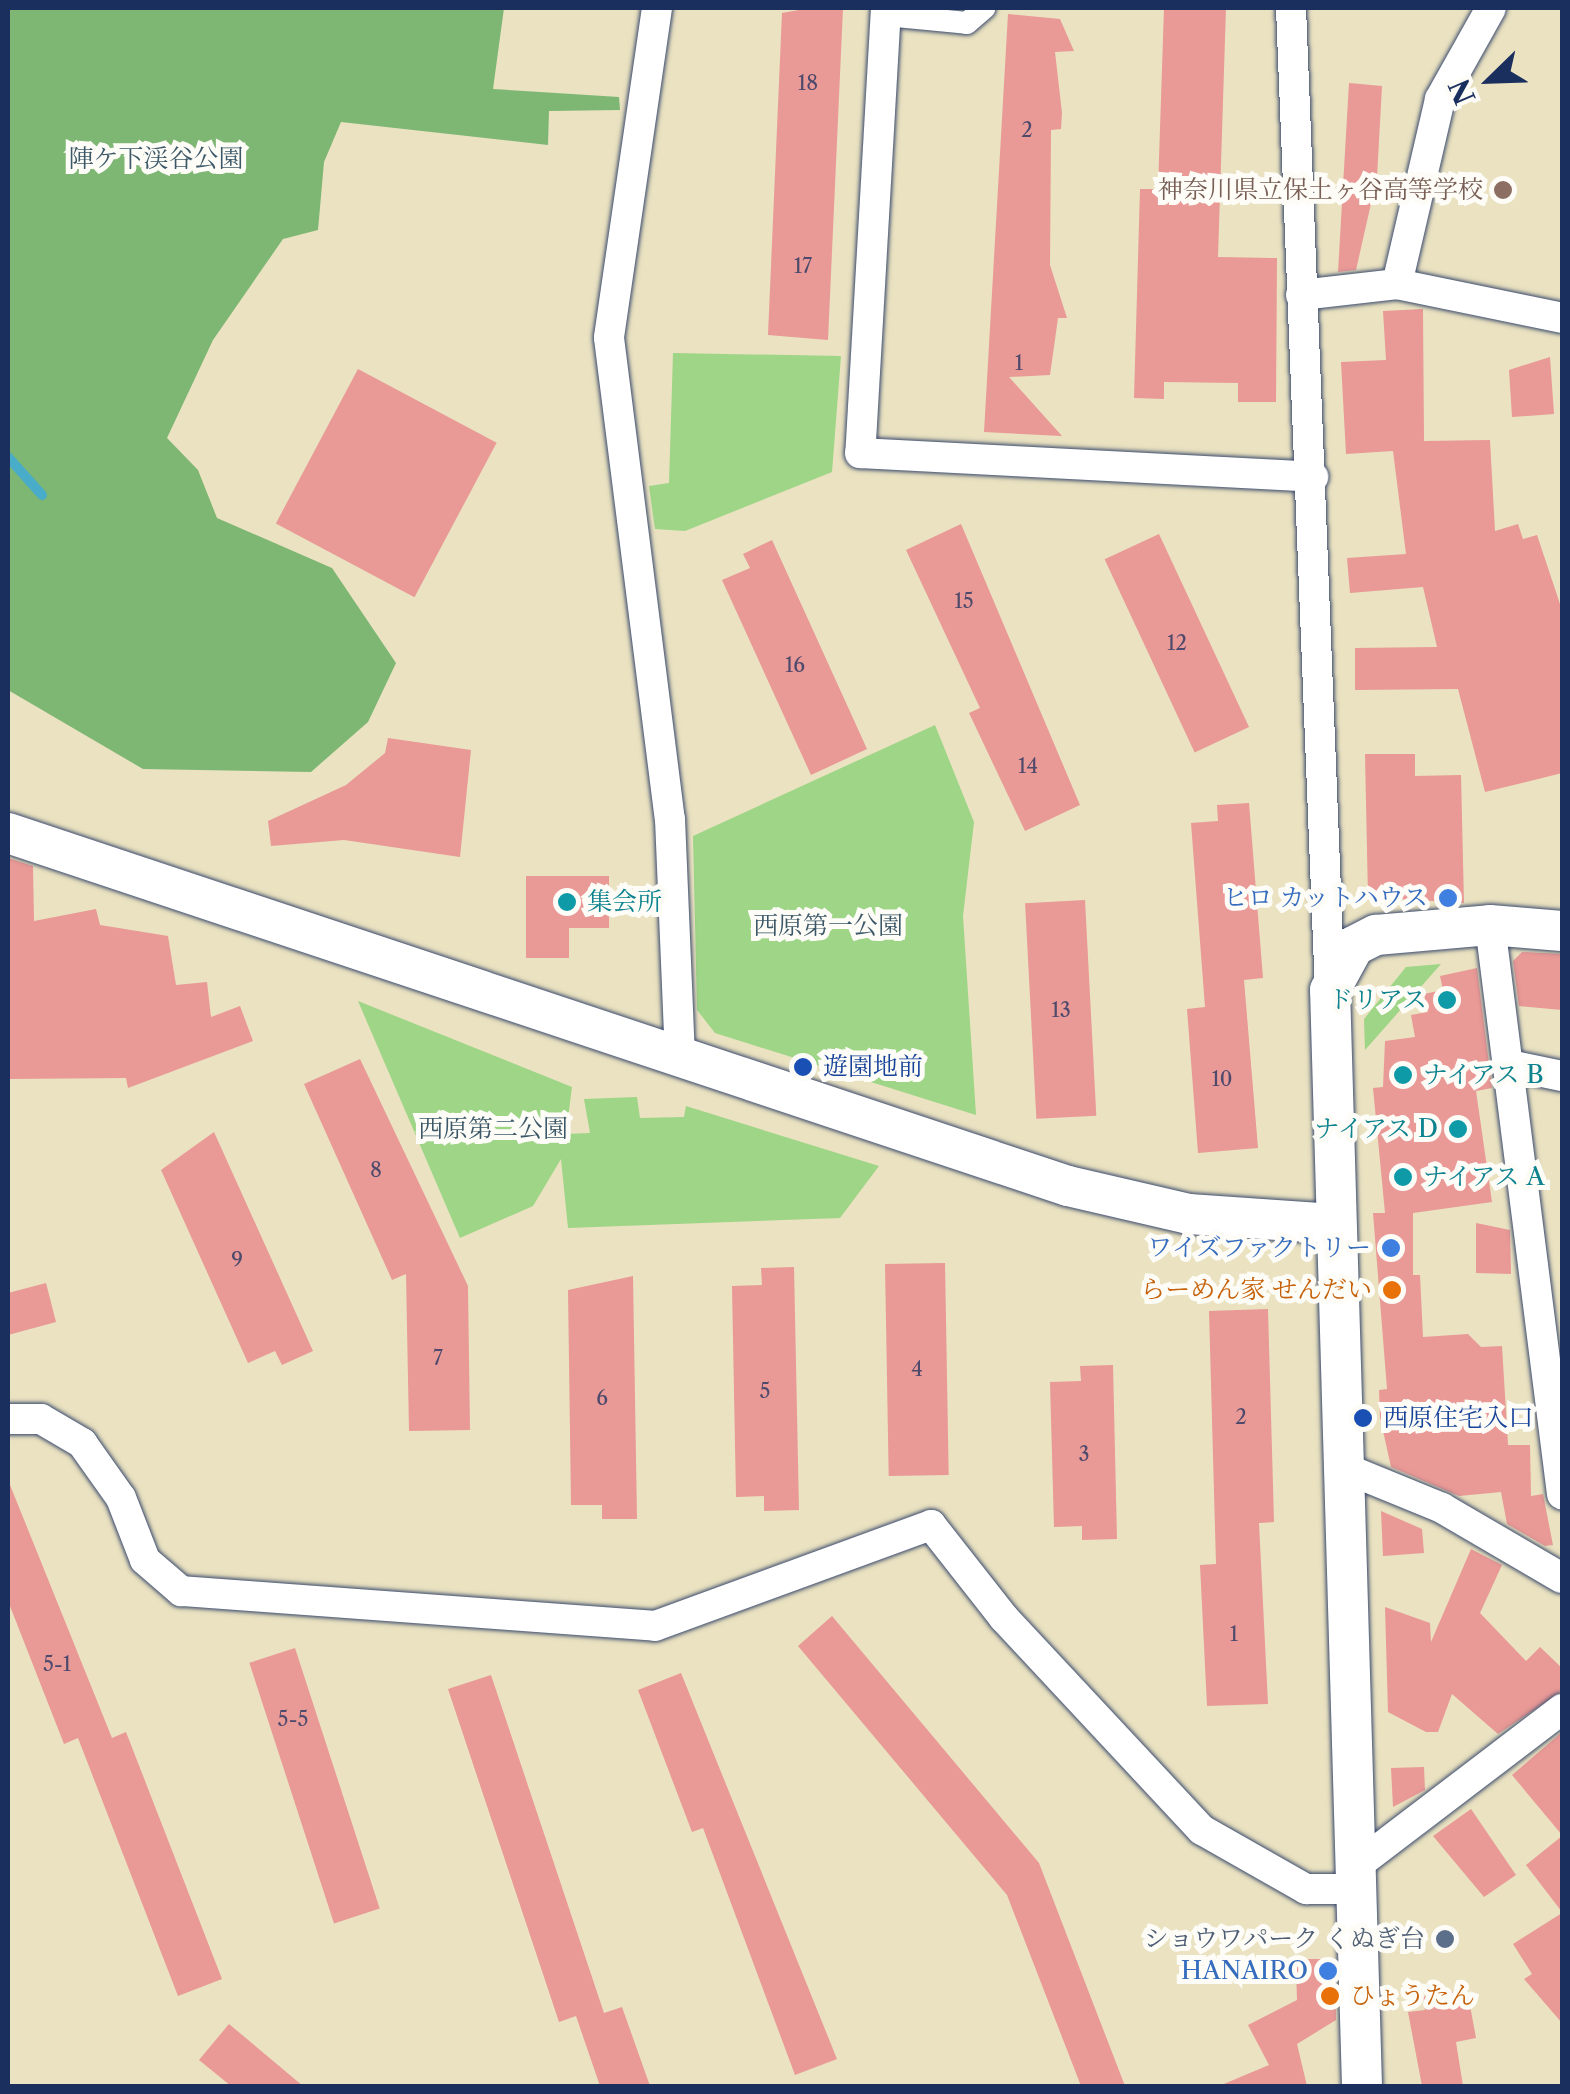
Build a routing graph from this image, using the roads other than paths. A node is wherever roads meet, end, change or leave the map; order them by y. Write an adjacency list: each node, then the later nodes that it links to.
1 (657, 8): 14 (street)
2 (984, 8): 5 (street)
3 (1291, 8): 7 (street)
4 (1491, 8): 6 (street)
5 (886, 11): 9 (street)
6 (1396, 284): 7 (street); 8 (street)
7 (1301, 295): 9 (street)
8 (1562, 318)
9 (1313, 477): 13 (street)
10 (8, 833): 14 (street)
11 (1490, 925): 12 (street); 13 (street); 15 (street)
12 (1562, 930)
13 (1330, 990): 17 (street)
14 (680, 1058): 17 (street)
15 (1509, 1066): 16 (street); 20 (street)
16 (1562, 1076)
17 (1334, 1224): 19 (street)
18 (8, 1419): 23 (street)
19 (1342, 1467): 21 (street); 23 (street)
20 (1562, 1494)
21 (1562, 1578)
22 (1562, 1709): 23 (street)
23 (1356, 1878): 24 (street)
24 (1362, 2086)

